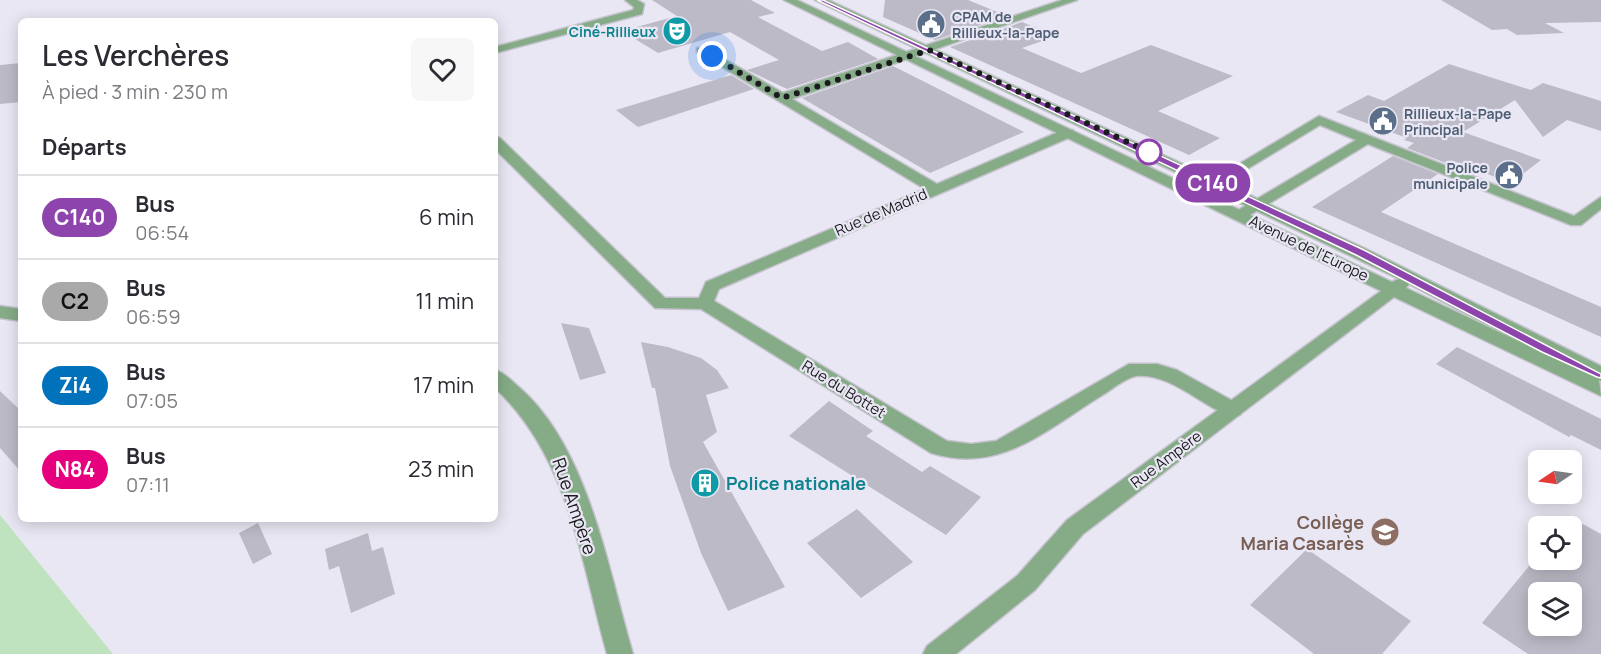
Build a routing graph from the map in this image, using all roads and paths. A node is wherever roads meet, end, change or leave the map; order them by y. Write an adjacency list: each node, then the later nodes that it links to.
1 (630, 0): 5 (street)
2 (789, 0): 8 (street, Avenue de l'Europe)
3 (820, 0): 7 (street, Avenue de l'Europe)
4 (1071, 0): 7 (street)
5 (498, 49)
6 (701, 50): 9 (street)
7 (929, 50): 8 (street); 13 (street, Avenue de l'Europe)
8 (907, 56): 9 (street); 10 (street, Avenue de l'Europe)
9 (782, 98): 14 (street)
10 (1068, 133): 14 (street, Rue de Madrid); 15 (street, Avenue de l'Europe)
11 (1367, 139): 13 (street); 16 (street); 17 (street)
12 (498, 144): 20 (street)
13 (1214, 183): 15 (street); 17 (street, Avenue de l'Europe)
14 (935, 189): 20 (street, Rue de Madrid)
15 (1196, 194): 18 (street, Avenue de l'Europe)
16 (1601, 202)
17 (1257, 204): 18 (street); 19 (street, Avenue de l'Europe)
18 (1240, 215): 19 (street, Avenue de l'Europe)
19 (1401, 284): 23 (street, Avenue de l'Europe); 25 (street, Avenue de l'Europe); 26 (street, Rue Ampère)
20 (705, 303): 26 (street, Rue du Bottet)
21 (0, 312): 22 (street)
22 (18, 315)
23 (1601, 374)
24 (498, 378): 27 (street, Rue Ampère)
25 (1601, 389)
26 (1233, 410): 28 (street, Rue Ampère)
27 (620, 654)
28 (936, 654)

